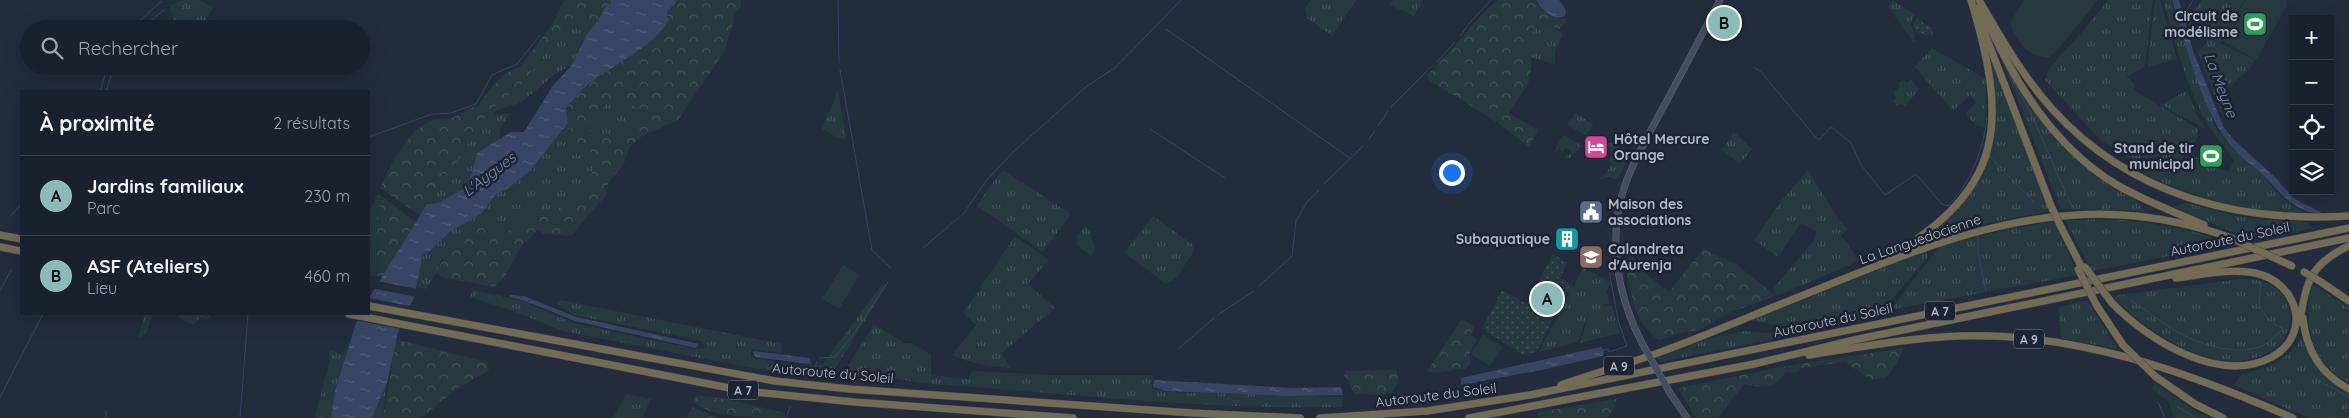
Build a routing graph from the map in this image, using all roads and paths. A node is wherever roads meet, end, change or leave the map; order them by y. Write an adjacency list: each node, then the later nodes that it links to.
1 (1720, 0): 29 (main road, bridge)
2 (1971, 0): 4 (highway); 15 (highway)
3 (1978, 0): 4 (highway); 5 (highway); 8 (highway)
4 (2053, 206): 14 (highway, bridge)
5 (2349, 216)
6 (2349, 228): 24 (highway, Autoroute du Soleil / A 7)
7 (0, 235): 10 (highway)
8 (2231, 238): 15 (highway, La Languedocienne / A 9); 17 (highway, La Languedocienne / A 9, bridge)
9 (2349, 238): 16 (highway, Autoroute du Soleil / A 7)
10 (20, 239)
11 (2349, 246): 20 (highway)
12 (3, 248): 13 (highway)
13 (20, 251)
14 (2082, 268): 18 (highway, bridge); 30 (highway, bridge)
15 (1860, 273): 24 (highway, La Languedocienne / A 9)
16 (2128, 283): 18 (highway); 22 (highway, Autoroute du Soleil / A 7)
17 (2349, 301)
18 (2110, 304): 20 (highway)
19 (370, 306): 26 (highway, Autoroute du Soleil / A 7)
20 (2302, 307): 23 (highway)
21 (356, 315): 25 (highway, Autoroute du Soleil / A 7)
22 (1754, 364): 28 (highway, Autoroute du Soleil / A 7); 31 (highway, A 9)
23 (2349, 389)
24 (1530, 395): 27 (highway, Autoroute du Soleil / A 7)
25 (1073, 418)
26 (1300, 418)
27 (1320, 418)
28 (1469, 418)
29 (1686, 418)
30 (2223, 418)
31 (2293, 418)

